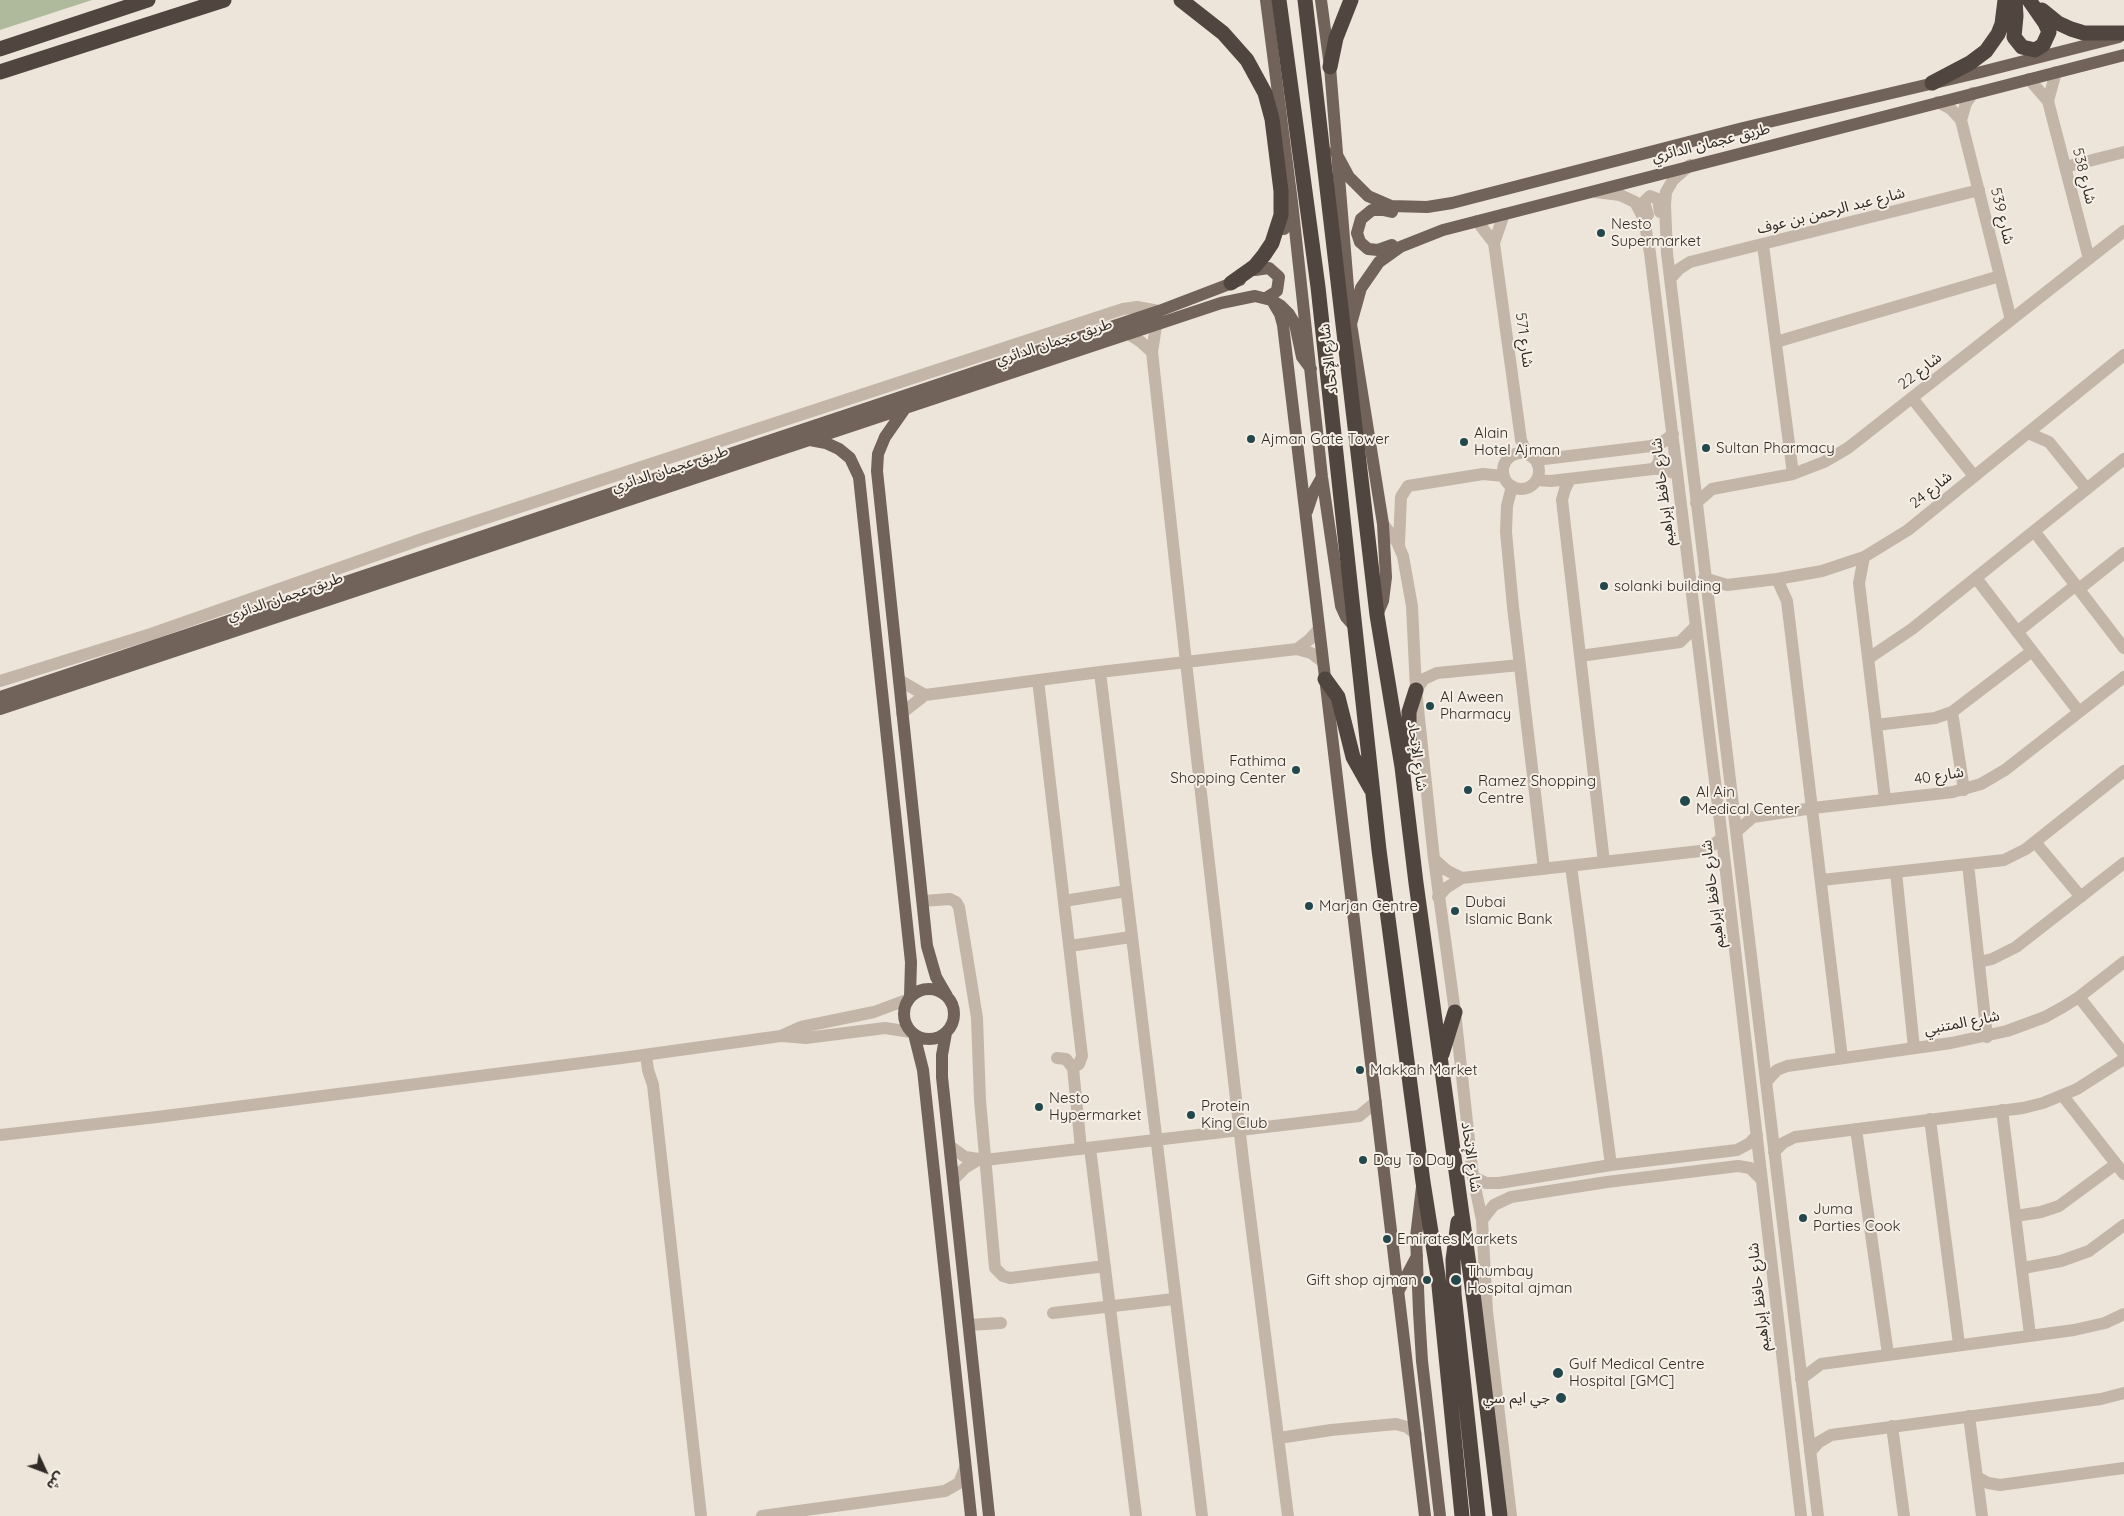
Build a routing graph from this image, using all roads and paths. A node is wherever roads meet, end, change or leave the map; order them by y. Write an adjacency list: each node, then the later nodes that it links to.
1 (148, 0): 14 (highway)
2 (224, 0): 17 (highway)
3 (1183, 0): 25 (highway); 48 (highway)
4 (1266, 0): 25 (main road)
5 (1279, 0): 103 (highway, شارع الإتحاد)
6 (1305, 0): 102 (highway, شارع الإتحاد)
7 (1321, 0): 16 (main road)
8 (1351, 0): 16 (highway)
9 (2005, 0): 20 (highway)
10 (2015, 0): 11 (highway)
11 (2029, 0)
12 (2034, 0): 13 (highway)
13 (2124, 34): 20 (main road, طريق عجمان الدائري)
14 (0, 49)
15 (2124, 55): 18 (main road, طريق عجمان الدائري)
16 (1330, 67): 26 (main road)
17 (0, 72)
18 (2056, 72): 19 (main road, طريق عجمان الدائري); 22 (street)
19 (2029, 79): 21 (main road, طريق عجمان الدائري); 22 (street, شارع 538)
20 (1932, 83): 33 (main road, طريق عجمان الدائري)
21 (1972, 93): 23 (main road, طريق عجمان الدائري); 24 (street)
22 (2048, 101): 29 (street, شارع 538)
23 (1938, 102): 24 (street); 28 (main road, طريق عجمان الدائري)
24 (1961, 120): 30 (street, شارع 539)
25 (1283, 126): 32 (main road)
26 (1335, 151): 33 (main road, طريق عجمان الدائري); 52 (main road)
27 (2124, 152): 29 (street)
28 (1690, 165): 31 (main road, طريق عجمان الدائري); 38 (street, شارع حافظ إبراهيم)
29 (2066, 167): 43 (street, شارع 538)
30 (1980, 190): 40 (street, شارع عبد الرحمن بن عوف); 46 (street, شارع 539)
31 (1588, 192): 34 (main road, طريق عجمان الدائري); 41 (street, شارع حافظ إبراهيم)
32 (1292, 202): 45 (main road, طريق عجمان الدائري); 58 (main road)
33 (1452, 203): 36 (main road)
34 (1504, 214): 35 (main road, طريق عجمان الدائري); 39 (street, شارع 571)
35 (1477, 221): 36 (main road, طريق عجمان الدائري); 39 (street, شارع 571)
36 (1443, 230): 52 (main road, طريق عجمان الدائري)
37 (2124, 231): 43 (street, شارع 22)
38 (1666, 238): 41 (street); 42 (street, شارع حافظ إبراهيم)
39 (1494, 243): 67 (street, شارع 571)
40 (1763, 245): 44 (street, شارع عبد الرحمن بن عوف); 55 (street)
41 (1650, 253): 63 (street, شارع حافظ إبراهيم)
42 (1667, 253): 44 (street); 47 (street, شارع حافظ إبراهيم)
43 (2089, 259): 51 (street, شارع 22)
44 (1690, 262): 47 (street, شارع عبد الرحمن بن عوف)
45 (1256, 270): 48 (main road, طريق عجمان الدائري); 49 (main road)
46 (2000, 276): 51 (street, شارع 539); 55 (street)
47 (1670, 279): 75 (street, شارع حافظ إبراهيم)
48 (1231, 283): 50 (main road, طريق عجمان الدائري)
49 (1269, 299): 53 (main road, طريق عجمان الدائري); 58 (main road); 84 (main road)
50 (1159, 311): 124 (street); 127 (main road, طريق عجمان الدائري)
51 (2011, 320): 59 (street, شارع 22)
52 (1351, 324): 85 (main road)
53 (1156, 326): 54 (main road, طريق عجمان الدائري); 56 (street)
54 (1129, 334): 56 (street); 60 (main road, طريق عجمان الدائري)
55 (1776, 342): 71 (street)
56 (1152, 352): 114 (street)
57 (2124, 355): 61 (street, شارع 24)
58 (1311, 369): 74 (main road)
59 (1912, 398): 71 (street, شارع 22); 73 (street)
60 (906, 408): 64 (main road, طريق عجمان الدائري); 100 (main road)
61 (2047, 418): 62 (street, شارع 24); 65 (street)
62 (2028, 433): 65 (street); 73 (street, شارع 24)
63 (1673, 434): 66 (street); 70 (street, شارع حافظ إبراهيم)
64 (808, 440): 91 (main road); 128 (main road, طريق عجمان الدائري)
65 (2049, 442): 81 (street)
66 (1651, 446): 67 (street); 69 (street)
67 (1526, 456): 72 (street); 77 (street)
68 (2124, 459): 81 (street)
69 (1653, 469): 70 (street); 76 (street)
70 (1677, 474): 104 (street, شارع حافظ إبراهيم)
71 (1793, 474): 80 (street, شارع 22)
72 (1504, 476): 79 (street); 87 (street)
73 (1974, 476): 89 (street, شارع 24)
74 (1322, 477): 84 (main road); 103 (main road)
75 (1693, 477): 80 (street); 83 (street, شارع حافظ إبراهيم)
76 (1570, 479): 78 (street); 82 (street)
77 (1537, 480): 78 (street); 79 (street)
78 (1551, 481): 82 (street)
79 (1512, 486): 117 (street)
80 (1712, 489): 83 (street, شارع 22)
81 (2087, 489): 86 (street)
82 (1562, 500): 112 (street)
83 (1696, 502): 93 (street, شارع حافظ إبراهيم)
84 (1306, 520): 105 (main road)
85 (1383, 524): 87 (street); 102 (main road)
86 (2034, 531): 94 (street); 98 (street)
87 (1399, 544): 116 (street)
88 (2124, 553): 98 (street)
89 (1864, 557): 90 (street, شارع 24); 96 (street)
90 (1845, 564): 92 (street, شارع 24); 96 (street)
91 (869, 567): 100 (main road); 166 (main road)
92 (1796, 576): 95 (street, شارع 24); 99 (street)
93 (1704, 578): 97 (street, شارع 24); 101 (street, شارع حافظ إبراهيم)
94 (1976, 578): 106 (street); 113 (street)
95 (1777, 579): 97 (street, شارع 24); 99 (street)
96 (1860, 583): 113 (street)
97 (1727, 585): 101 (street)
98 (2077, 587): 106 (street); 108 (street)
99 (1787, 601): 139 (street)
100 (890, 602): 122 (main road)
101 (1707, 603): 138 (street, شارع حافظ إبراهيم)
102 (1377, 615): 133 (highway, شارع الإتحاد)
103 (1354, 626): 136 (highway, شارع الإتحاد)
104 (1696, 626): 107 (street); 111 (street, شارع حافظ إبراهيم)
105 (1319, 629): 109 (street); 115 (main road)
106 (2018, 632): 110 (street)
107 (1680, 642): 111 (street); 112 (street)
108 (2124, 648)
109 (1297, 649): 114 (street); 115 (street)
110 (2032, 651): 129 (street); 130 (street)
111 (1700, 653): 142 (street, شارع حافظ إبراهيم)
112 (1580, 656): 146 (street)
113 (1869, 658): 132 (street)
114 (1186, 662): 118 (street); 191 (street)
115 (1323, 662): 121 (main road)
116 (1416, 663): 119 (street); 125 (street)
117 (1520, 665): 119 (street); 151 (street)
118 (1100, 672): 123 (street); 155 (street)
119 (1437, 673): 125 (street)
120 (2124, 677): 130 (street, شارع 40)
121 (1325, 679): 136 (highway); 184 (main road)
122 (899, 680): 126 (street); 131 (main road)
123 (1038, 680): 126 (street); 159 (street)
124 (0, 681)
125 (1416, 690): 133 (highway); 145 (street)
126 (925, 695): 131 (street)
127 (0, 697)
128 (0, 709)
129 (1952, 712): 132 (street); 135 (street)
130 (2079, 712): 135 (street, شارع 40)
131 (902, 713): 158 (main road)
132 (1876, 725): 137 (street)
133 (1402, 767): 179 (highway, شارع الإتحاد)
134 (2124, 771): 143 (street)
135 (1964, 790): 137 (street, شارع 40)
136 (1372, 791): 208 (highway, شارع الإتحاد)
137 (1885, 799): 139 (street, شارع 40)
138 (1733, 806): 140 (street); 141 (street, شارع حافظ إبراهيم)
139 (1814, 808): 140 (street, شارع 40); 154 (street)
140 (1753, 818): 141 (street, شارع 40)
141 (1737, 831): 173 (street, شارع حافظ إبراهيم)
142 (1722, 838): 144 (street); 149 (street, شارع حافظ إبراهيم)
143 (2035, 842): 148 (street); 157 (street)
144 (1700, 851): 146 (street); 149 (street)
145 (1434, 859): 153 (street); 156 (street)
146 (1604, 862): 150 (street)
147 (2124, 863): 157 (street)
148 (1968, 864): 152 (street); 162 (street)
149 (1726, 865): 193 (street, شارع حافظ إبراهيم)
150 (1571, 866): 151 (street); 201 (street)
151 (1544, 869): 153 (street)
152 (1896, 872): 154 (street); 172 (street)
153 (1462, 878): 156 (street)
154 (1822, 880): 177 (street)
155 (1126, 891): 159 (street); 160 (street)
156 (1438, 898): 167 (street)
157 (2081, 898): 162 (street)
158 (923, 901): 164 (main road); 200 (street)
159 (1064, 901): 161 (street)
160 (1131, 937): 161 (street); 195 (street)
161 (1070, 946): 181 (street)
162 (1979, 962): 171 (street)
163 (2124, 962): 165 (street, شارع المتنبي)
164 (947, 996): 166 (main road); 169 (main road)
165 (2079, 997): 171 (street, شارع المتنبي); 175 (street)
166 (909, 998): 168 (main road); 170 (street)
167 (1455, 1012): 179 (highway); 204 (street)
168 (912, 1033): 169 (main road); 170 (street); 242 (main road)
169 (946, 1033): 196 (main road)
170 (781, 1036): 174 (street)
171 (1987, 1037): 172 (street, شارع المتنبي)
172 (1914, 1048): 177 (street, شارع المتنبي)
173 (1762, 1051): 180 (street); 182 (street, شارع حافظ إبراهيم)
174 (651, 1054): 192 (street); 245 (street)
175 (2124, 1054)
176 (1057, 1058): 181 (street)
177 (1842, 1058): 180 (street, شارع المتنبي)
178 (2124, 1059): 183 (street)
179 (1440, 1061): 210 (highway, شارع الإتحاد)
180 (1787, 1066): 182 (street, شارع المتنبي)
181 (1073, 1068): 197 (street)
182 (1766, 1082): 189 (street, شارع حافظ إبراهيم)
183 (2063, 1096): 185 (street); 203 (street)
184 (1376, 1102): 186 (street); 188 (main road)
185 (2002, 1110): 187 (street); 211 (street)
186 (1359, 1116): 188 (street); 191 (street)
187 (1930, 1119): 190 (street); 227 (street)
188 (1379, 1127): 217 (main road)
189 (1771, 1127): 194 (street); 199 (street, شارع حافظ إبراهيم)
190 (1856, 1129): 194 (street); 229 (street)
191 (1240, 1131): 195 (street); 240 (street)
192 (0, 1135)
193 (1757, 1135): 198 (street); 206 (street, شارع حافظ إبراهيم)
194 (1795, 1137): 199 (street)
195 (1156, 1141): 197 (street); 218 (street)
196 (950, 1146): 200 (street); 205 (main road)
197 (1086, 1149): 200 (street); 215 (street)
198 (1727, 1151): 201 (street); 202 (street)
199 (1774, 1152): 228 (street, شارع حافظ إبراهيم)
200 (981, 1160): 205 (street); 215 (street)
201 (1611, 1165): 207 (street)
202 (1730, 1167): 206 (street); 209 (street)
203 (2120, 1169): 211 (street)
204 (1473, 1177): 207 (street); 212 (street)
205 (954, 1179): 224 (main road)
206 (1762, 1180): 258 (street, شارع حافظ إبراهيم)
207 (1516, 1181): 209 (street)
208 (1423, 1182): 214 (main road); 254 (highway, شارع الإتحاد)
209 (1517, 1195): 212 (street)
210 (1460, 1208): 219 (highway, شارع الإتحاد); 255 (highway)
211 (2016, 1216): 216 (street)
212 (1482, 1220): 225 (street)
213 (2124, 1225): 216 (street)
214 (1417, 1256): 217 (main road); 253 (main road)
215 (1105, 1266): 220 (street)
216 (2022, 1268): 226 (street)
217 (1398, 1292): 233 (main road)
218 (1174, 1299): 220 (street); 250 (street)
219 (1474, 1301): 225 (highway); 256 (highway, شارع الإتحاد)
220 (1111, 1306): 221 (street); 249 (street)
221 (1054, 1313)
222 (2124, 1314): 226 (street)
223 (1001, 1323): 224 (street)
224 (969, 1325): 248 (main road)
225 (1489, 1334): 257 (street)
226 (2030, 1335): 227 (street)
227 (1959, 1344): 229 (street)
228 (1800, 1354): 230 (street); 231 (street, شارع حافظ إبراهيم)
229 (1888, 1354): 230 (street)
230 (1822, 1364): 231 (street)
231 (1801, 1379): 237 (street, شارع حافظ إبراهيم)
232 (2124, 1393): 234 (street)
233 (1412, 1409): 235 (street); 238 (main road)
234 (1970, 1416): 236 (street); 244 (street)
235 (1396, 1424): 238 (street); 240 (street)
236 (1892, 1426): 239 (street); 260 (street)
237 (1807, 1428): 239 (street); 241 (street, شارع حافظ إبراهيم)
238 (1416, 1434): 252 (main road)
239 (1831, 1435): 241 (street)
240 (1279, 1438): 251 (street)
241 (1810, 1452): 259 (street, شارع حافظ إبراهيم)
242 (965, 1468): 246 (street); 247 (main road)
243 (2124, 1468): 244 (street)
244 (1978, 1483): 261 (street)
245 (701, 1516)
246 (762, 1516)
247 (971, 1516)
248 (989, 1516)
249 (1136, 1516)
250 (1202, 1516)
251 (1288, 1516)
252 (1425, 1516)
253 (1440, 1516)
254 (1462, 1516)
255 (1478, 1516)
256 (1500, 1516)
257 (1511, 1516)
258 (1801, 1516)
259 (1818, 1516)
260 (1904, 1516)
261 (1982, 1516)

